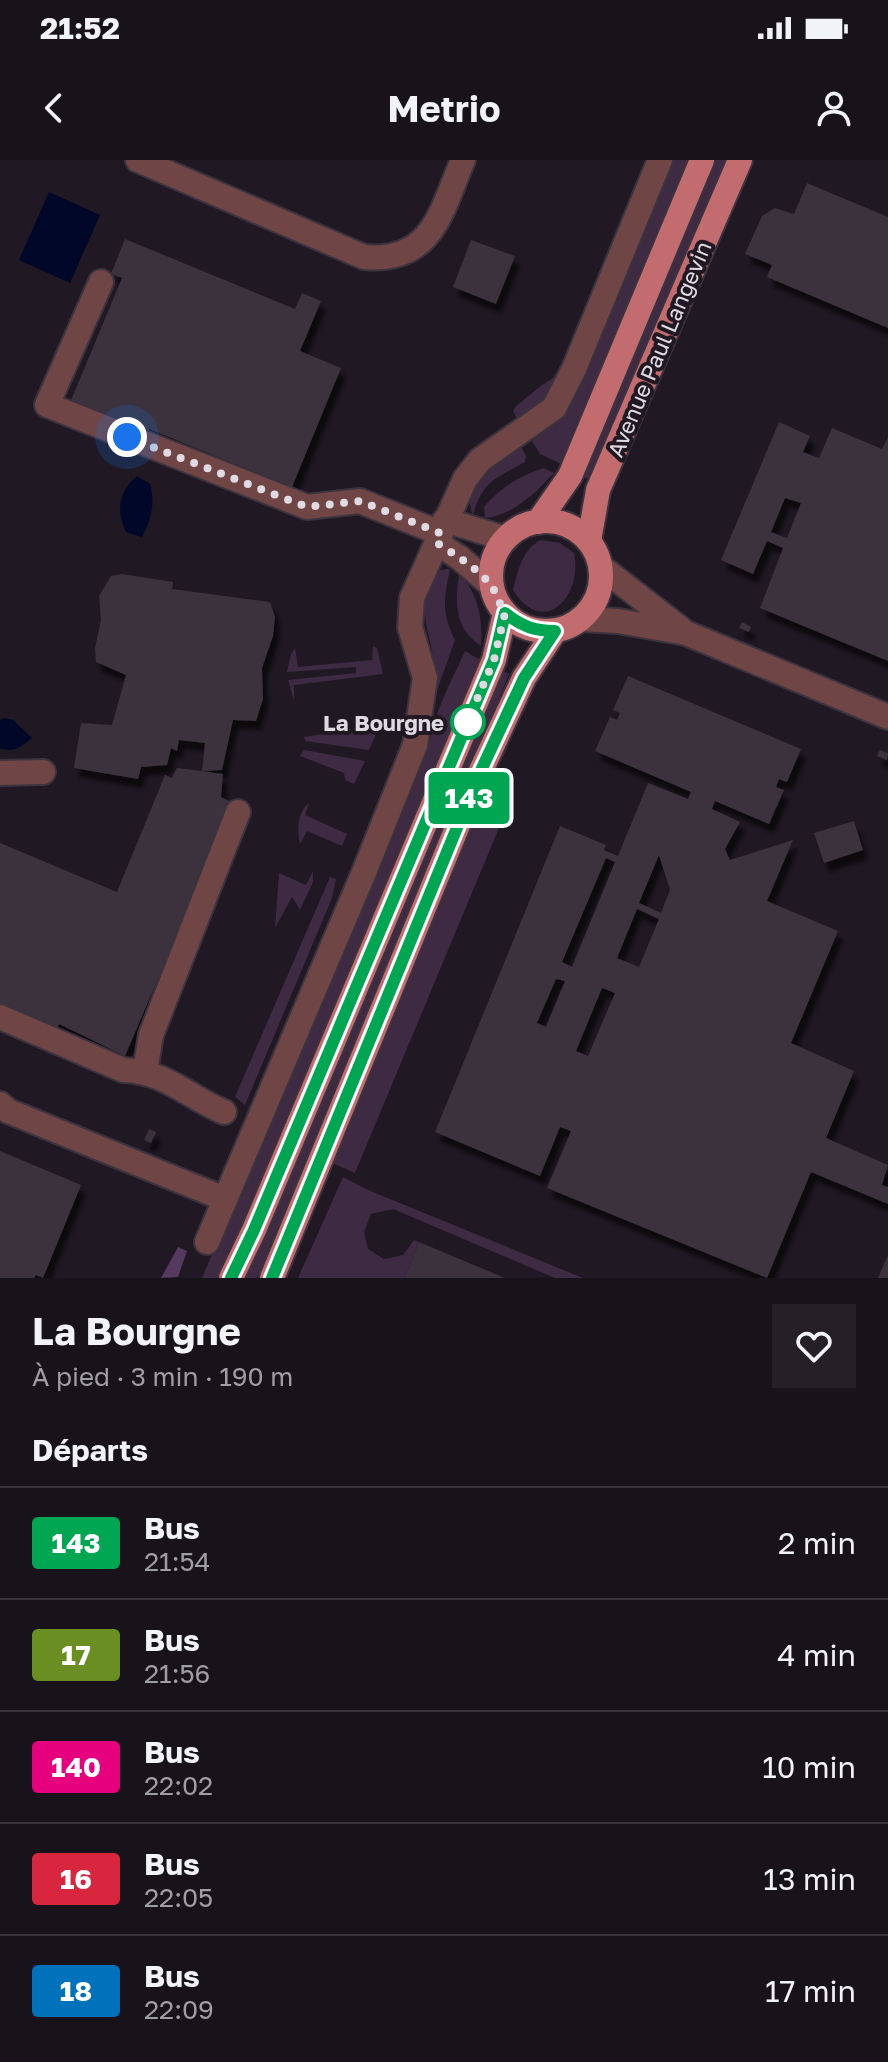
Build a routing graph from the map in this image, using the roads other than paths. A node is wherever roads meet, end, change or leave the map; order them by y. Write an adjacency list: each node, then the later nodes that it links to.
1 (138, 160): 2 (street)
2 (463, 160)
3 (660, 160): 8 (street)
4 (702, 160): 7 (main road, Avenue Paul Langevin)
5 (740, 160): 10 (main road, Avenue Paul Langevin)
6 (101, 282): 8 (street)
7 (538, 522): 9 (main road); 10 (main road)
8 (441, 532): 9 (street); 12 (street); 25 (street)
9 (506, 539): 12 (main road)
10 (589, 541): 11 (main road)
11 (601, 567): 14 (main road); 16 (street)
12 (491, 585): 13 (main road)
13 (505, 613): 15 (main road); 27 (main road)
14 (581, 619): 15 (main road); 16 (street)
15 (555, 631): 28 (main road)
16 (686, 633): 17 (street)
17 (888, 717)
18 (43, 772): 19 (street)
19 (0, 773)
20 (238, 812): 22 (street)
21 (0, 1017): 22 (street)
22 (145, 1071): 24 (street)
23 (0, 1104): 25 (street)
24 (224, 1112)
25 (225, 1199): 26 (street)
26 (207, 1242)
27 (231, 1278)
28 (272, 1278)

